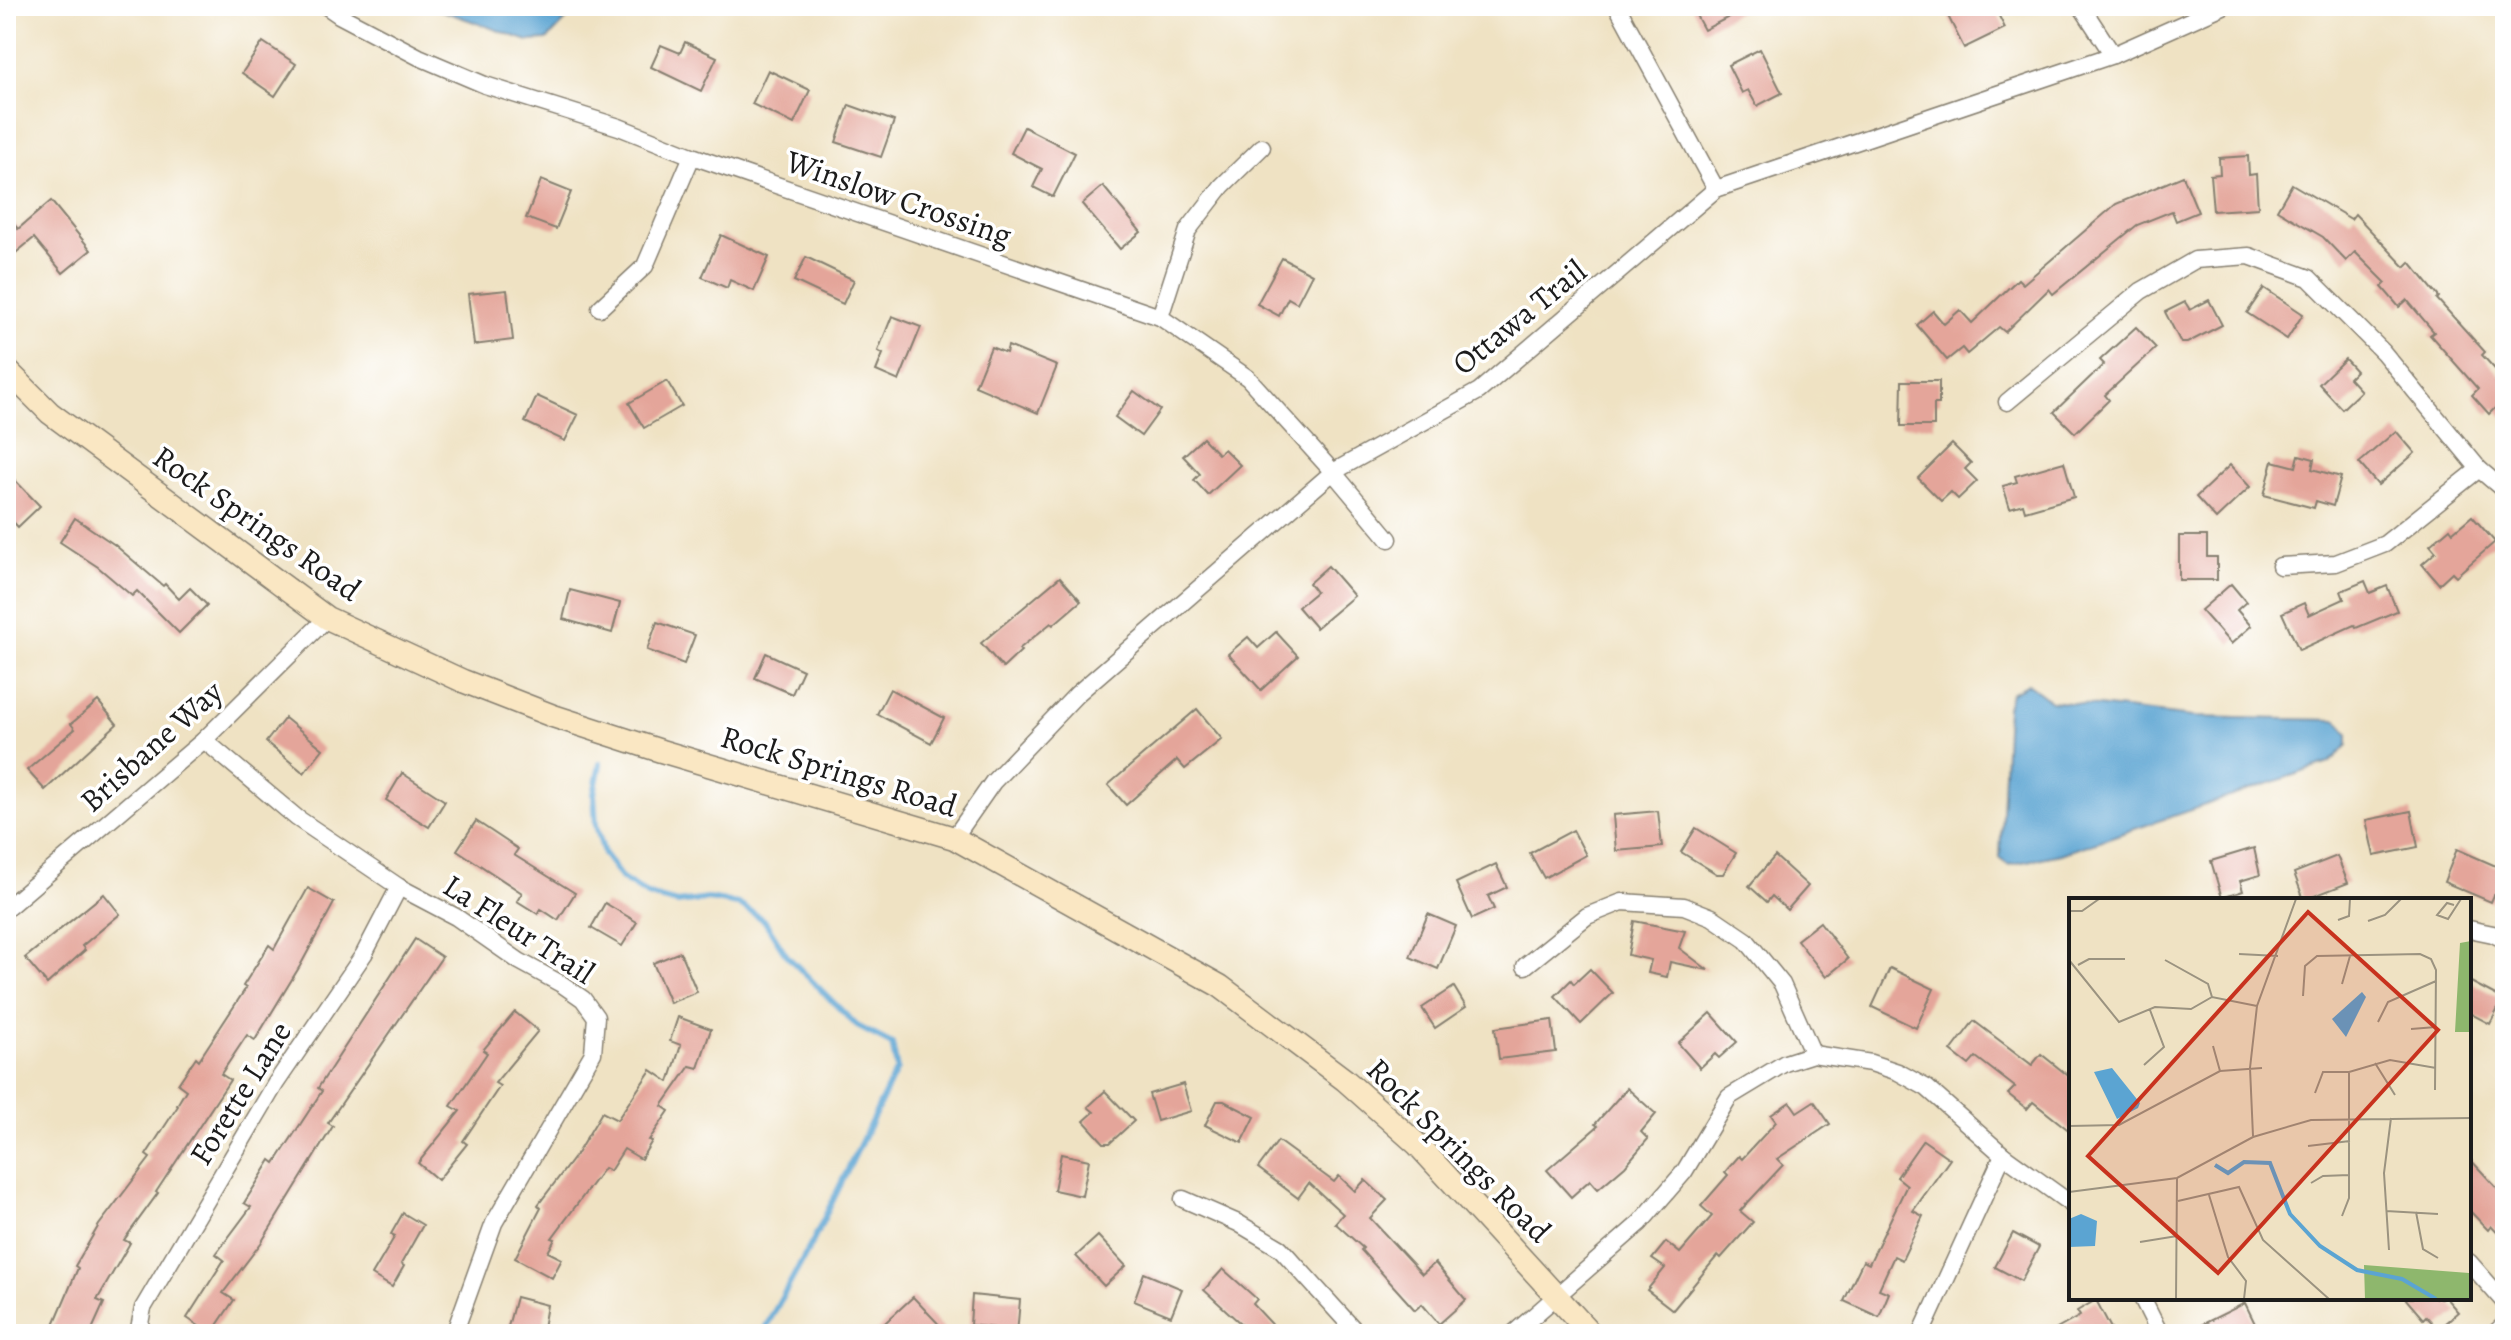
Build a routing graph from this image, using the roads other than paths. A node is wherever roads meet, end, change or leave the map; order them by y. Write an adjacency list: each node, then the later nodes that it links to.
1 (326, 6): 7 (street, Winslow Crossing)
2 (1617, 6): 8 (street)
3 (2081, 6): 5 (street)
4 (2223, 6): 5 (street, Ottawa Trail)
5 (2113, 55): 8 (street, Ottawa Trail)
6 (1262, 147): 10 (street)
7 (692, 156): 9 (street); 10 (street, Winslow Crossing)
8 (1716, 189): 14 (street, Ottawa Trail)
9 (600, 308)
10 (1160, 317): 14 (street, Winslow Crossing)
11 (6, 369): 18 (street, Rock Springs Road)
12 (2007, 402): 13 (street)
13 (2479, 469): 15 (street); 17 (street)
14 (1333, 472): 16 (street, Winslow Crossing); 20 (street, Ottawa Trail)
15 (2505, 491)
16 (1389, 539)
17 (2280, 566)
18 (327, 618): 19 (street, Brisbane Way); 20 (street, Rock Springs Road)
19 (204, 740): 21 (street, La Fleur Trail); 22 (street, Brisbane Way)
20 (954, 838): 31 (street, Rock Springs Road)
21 (399, 887): 35 (street, Forette Lane); 36 (street, La Fleur Trail)
22 (6, 909)
23 (2471, 929): 24 (street)
24 (2505, 940)
25 (1525, 966): 26 (street)
26 (1813, 1054): 27 (street); 31 (street)
27 (2003, 1155): 29 (street); 40 (street)
28 (1183, 1199): 37 (street)
29 (2069, 1203)
30 (2471, 1264): 33 (street)
31 (1556, 1296): 38 (street); 39 (street, Rock Springs Road)
32 (2143, 1300): 41 (street)
33 (2505, 1303)
34 (2505, 1324): 42 (street)
35 (138, 1334)
36 (454, 1334)
37 (1358, 1334)
38 (1513, 1334)
39 (1591, 1334)
40 (1921, 1334)
41 (2160, 1334)
42 (2494, 1334)

